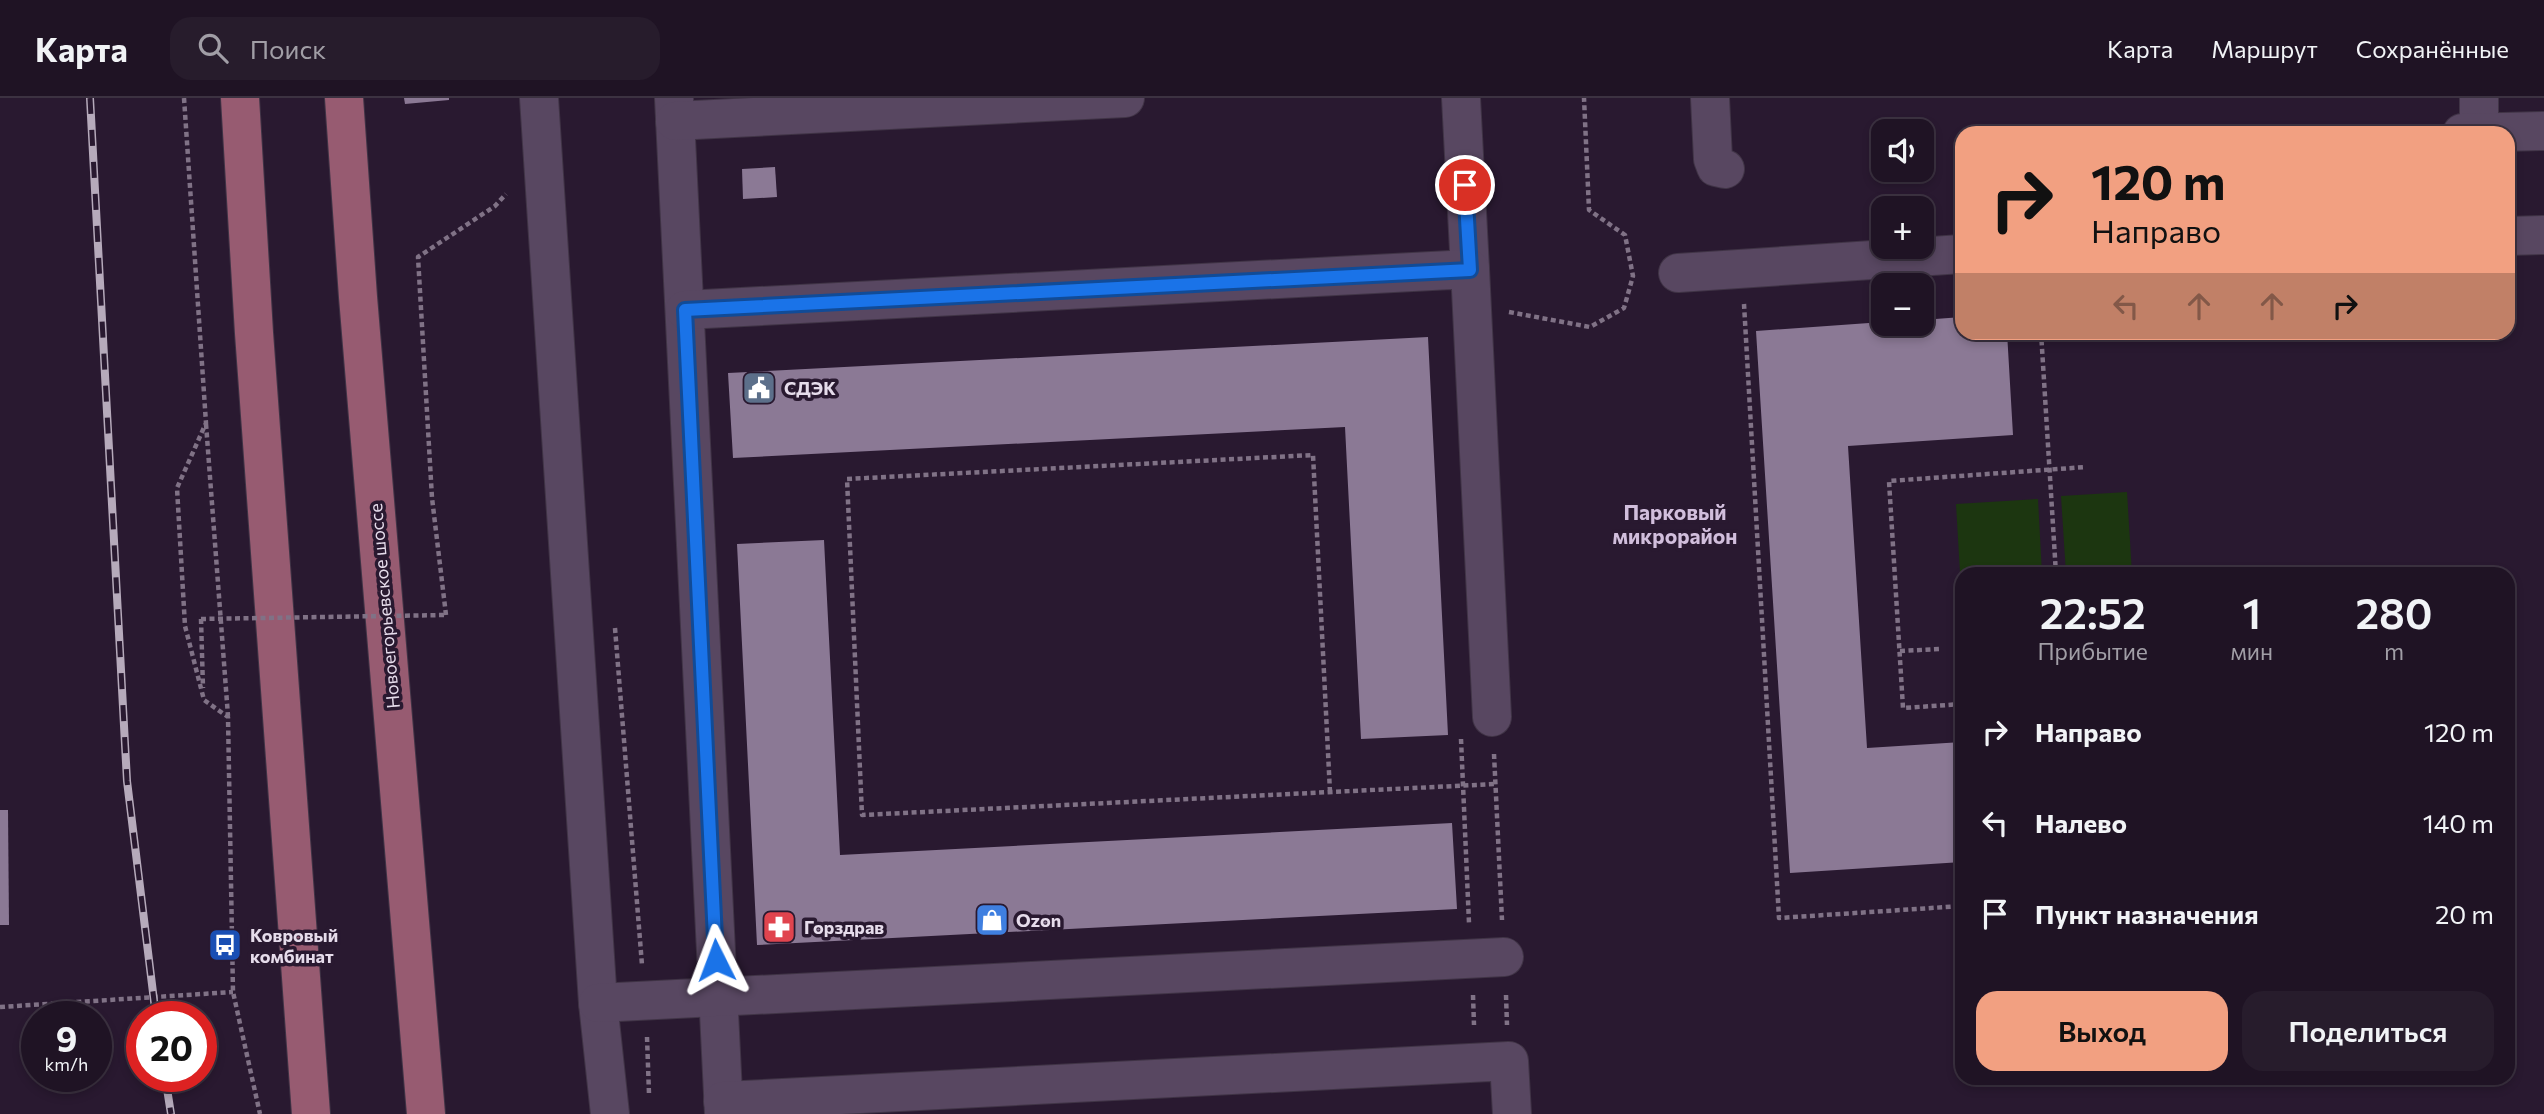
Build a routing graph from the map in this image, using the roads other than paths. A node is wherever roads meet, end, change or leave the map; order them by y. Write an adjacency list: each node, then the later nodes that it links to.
1 (240, 98): 24 (main road)
2 (344, 98): 25 (main road, Новоегорьевское шоссе)
3 (539, 98): 22 (lane)
4 (1125, 98): 8 (lane)
5 (1461, 98): 17 (lane)
6 (1710, 98): 12 (lane)
7 (2479, 98): 9 (lane)
8 (675, 110): 18 (lane)
9 (2479, 126)
10 (2515, 131): 11 (lane)
11 (2544, 131)
12 (1725, 169)
13 (2544, 234): 14 (lane)
14 (2515, 236)
15 (1955, 254): 16 (lane)
16 (1678, 273)
17 (1471, 287): 18 (lane); 19 (lane)
18 (685, 310): 21 (lane)
19 (1476, 724)
20 (1477, 947): 21 (lane)
21 (719, 998): 22 (lane); 23 (lane)
22 (598, 1003): 26 (lane)
23 (724, 1107): 27 (lane)
24 (311, 1114)
25 (426, 1114)
26 (610, 1114)
27 (1512, 1114)

